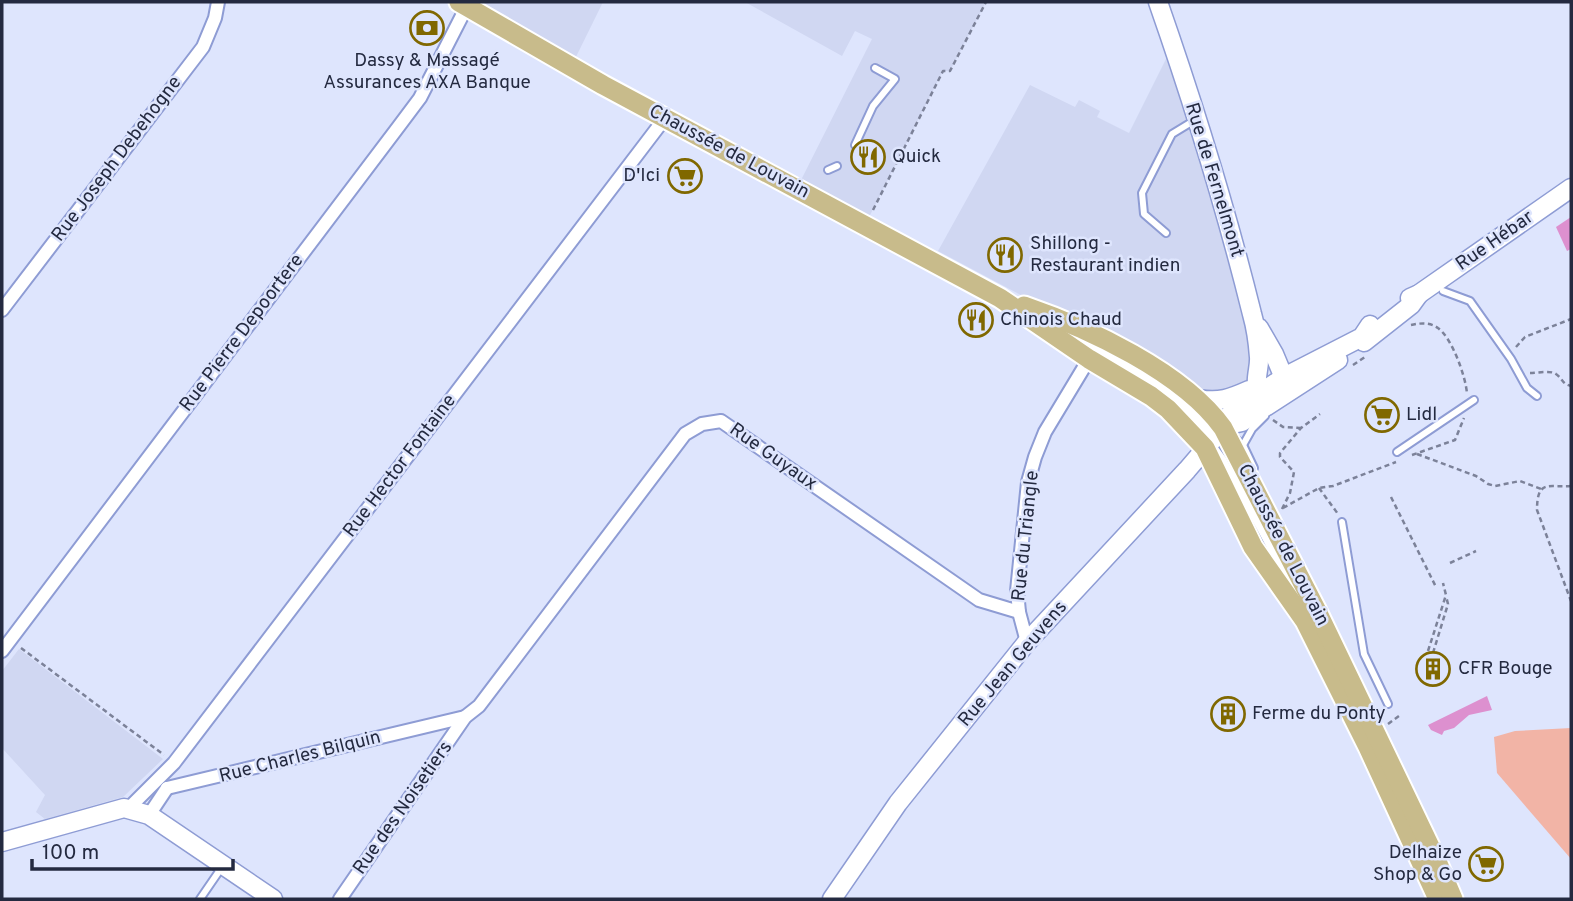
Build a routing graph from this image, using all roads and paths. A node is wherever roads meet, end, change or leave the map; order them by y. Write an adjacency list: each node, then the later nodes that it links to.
1 (218, 2): 17 (street, Rue Joseph Debehogne)
2 (986, 2): 12 (path)
3 (1158, 2): 7 (street, Rue de Fernelmont)
4 (463, 4): 6 (main road, Chaussée de Louvain); 59 (street, Rue Pierre Depoortere)
5 (875, 68): 8 (lane)
6 (665, 118): 12 (main road, Chaussée de Louvain); 66 (street, Rue Hector Fontaine)
7 (1196, 119): 13 (lane); 18 (street, Rue de Fernelmont)
8 (855, 145)
9 (837, 166): 10 (lane)
10 (828, 170)
11 (1571, 188): 15 (street, Rue Hébar)
12 (865, 225): 16 (main road, Chaussée de Louvain)
13 (1166, 233)
14 (1443, 291): 29 (lane)
15 (1419, 294): 25 (street); 26 (street)
16 (1000, 298): 22 (main road, Chaussée de Louvain); 30 (main road, Chaussée de Louvain); 37 (street)
17 (2, 310)
18 (1254, 319): 23 (street, Rue de Fernelmont); 26 (street)
19 (1571, 319): 21 (path)
20 (1411, 325): 32 (path)
21 (1512, 351)
22 (1088, 359): 37 (main road, Chaussée de Louvain); 57 (street, Rue du Triangle)
23 (1259, 361): 26 (street); 28 (street, Rue de Fernelmont)
24 (1524, 368): 27 (path)
25 (1319, 372): 26 (street); 34 (street); 38 (lane)
26 (1286, 374): 28 (street); 34 (street)
27 (1571, 386)
28 (1258, 390): 30 (street); 37 (street, Rue Jean Geuvens)
29 (1537, 396)
30 (1199, 399): 37 (main road, Chaussée de Louvain)
31 (1474, 400): 32 (lane)
32 (1466, 404): 39 (lane); 40 (path)
33 (1320, 414): 36 (path)
34 (1252, 415): 37 (street)
35 (1273, 420): 36 (path)
36 (1301, 428): 48 (path)
37 (1212, 439): 38 (lane); 43 (main road, Chaussée de Louvain); 58 (street, Rue Jean Geuvens); 67 (lane, Chaussée de Louvain); 77 (main road, Chaussée de Louvain)
38 (1243, 445): 43 (lane)
39 (1397, 452)
40 (1417, 454): 41 (path); 46 (path)
41 (1409, 456)
42 (1399, 460): 45 (path)
43 (1251, 473): 65 (main road, Chaussée de Louvain)
44 (1571, 486): 46 (path)
45 (1319, 488): 48 (path); 49 (path)
46 (1541, 489): 55 (path)
47 (1391, 497): 53 (path)
48 (1278, 510): 65 (lane)
49 (1342, 522): 62 (lane)
50 (1476, 551): 51 (path)
51 (1450, 563)
52 (1443, 583): 54 (path)
53 (1436, 587)
54 (1446, 595): 60 (path); 61 (path)
55 (1570, 595): 56 (path)
56 (1571, 601)
57 (1019, 612): 58 (street, Rue du Triangle); 64 (street, Rue Guyaux)
58 (1027, 642): 76 (street, Rue Jean Geuvens)
59 (6, 645): 66 (path)
60 (1428, 651)
61 (1433, 653)
62 (1388, 704)
63 (1399, 716): 65 (path)
64 (466, 717): 68 (street, Rue Charles Bilquin); 75 (street, Rue des Noisetiers)
65 (1382, 733): 67 (lane); 79 (main road, Chaussée de Louvain)
66 (174, 763): 68 (street, Rue Hector Fontaine)
67 (1388, 774): 78 (lane, Chaussée de Louvain)
68 (164, 782): 69 (street, Rue Hector Fontaine); 70 (street)
69 (129, 808): 70 (street); 71 (street)
70 (149, 815): 72 (street)
71 (2, 842)
72 (223, 866): 73 (lane); 74 (street)
73 (200, 899)
74 (273, 899)
75 (340, 899)
76 (832, 899)
77 (1438, 899)
78 (1446, 899)
79 (1453, 899)

